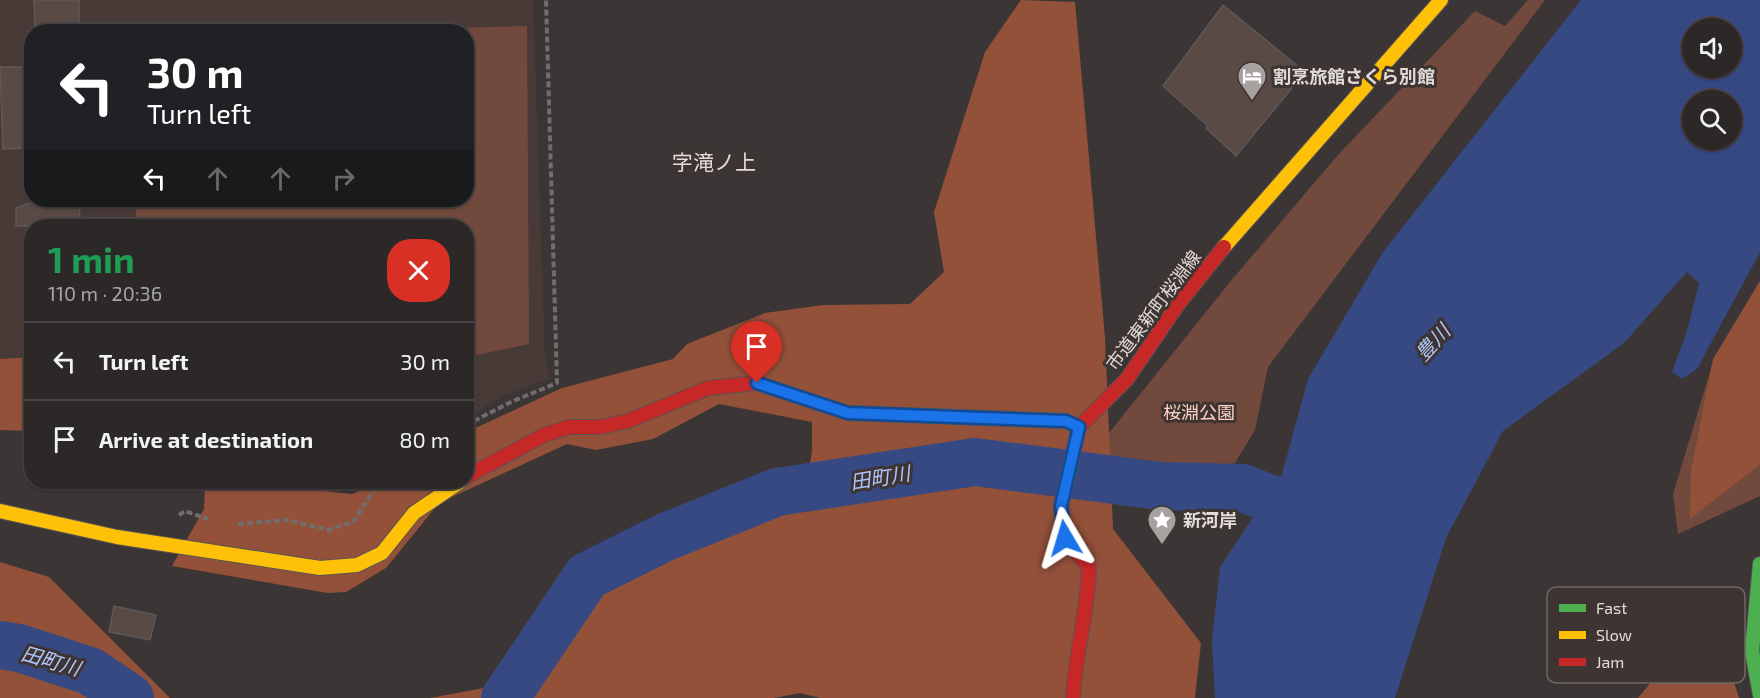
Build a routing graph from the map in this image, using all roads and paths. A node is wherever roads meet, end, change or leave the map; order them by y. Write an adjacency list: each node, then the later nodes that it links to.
1 (546, 0): 3 (path)
2 (1441, 0): 4 (street, 市道東新町桜淵線)
3 (474, 421)
4 (1079, 427): 5 (street); 14 (street)
5 (474, 473)
6 (375, 489): 10 (path)
7 (450, 489): 11 (street)
8 (0, 511): 11 (street)
9 (212, 521): 11 (path)
10 (232, 524)
11 (165, 545)
12 (1760, 564): 13 (street)
13 (1760, 695)
14 (1073, 698)

